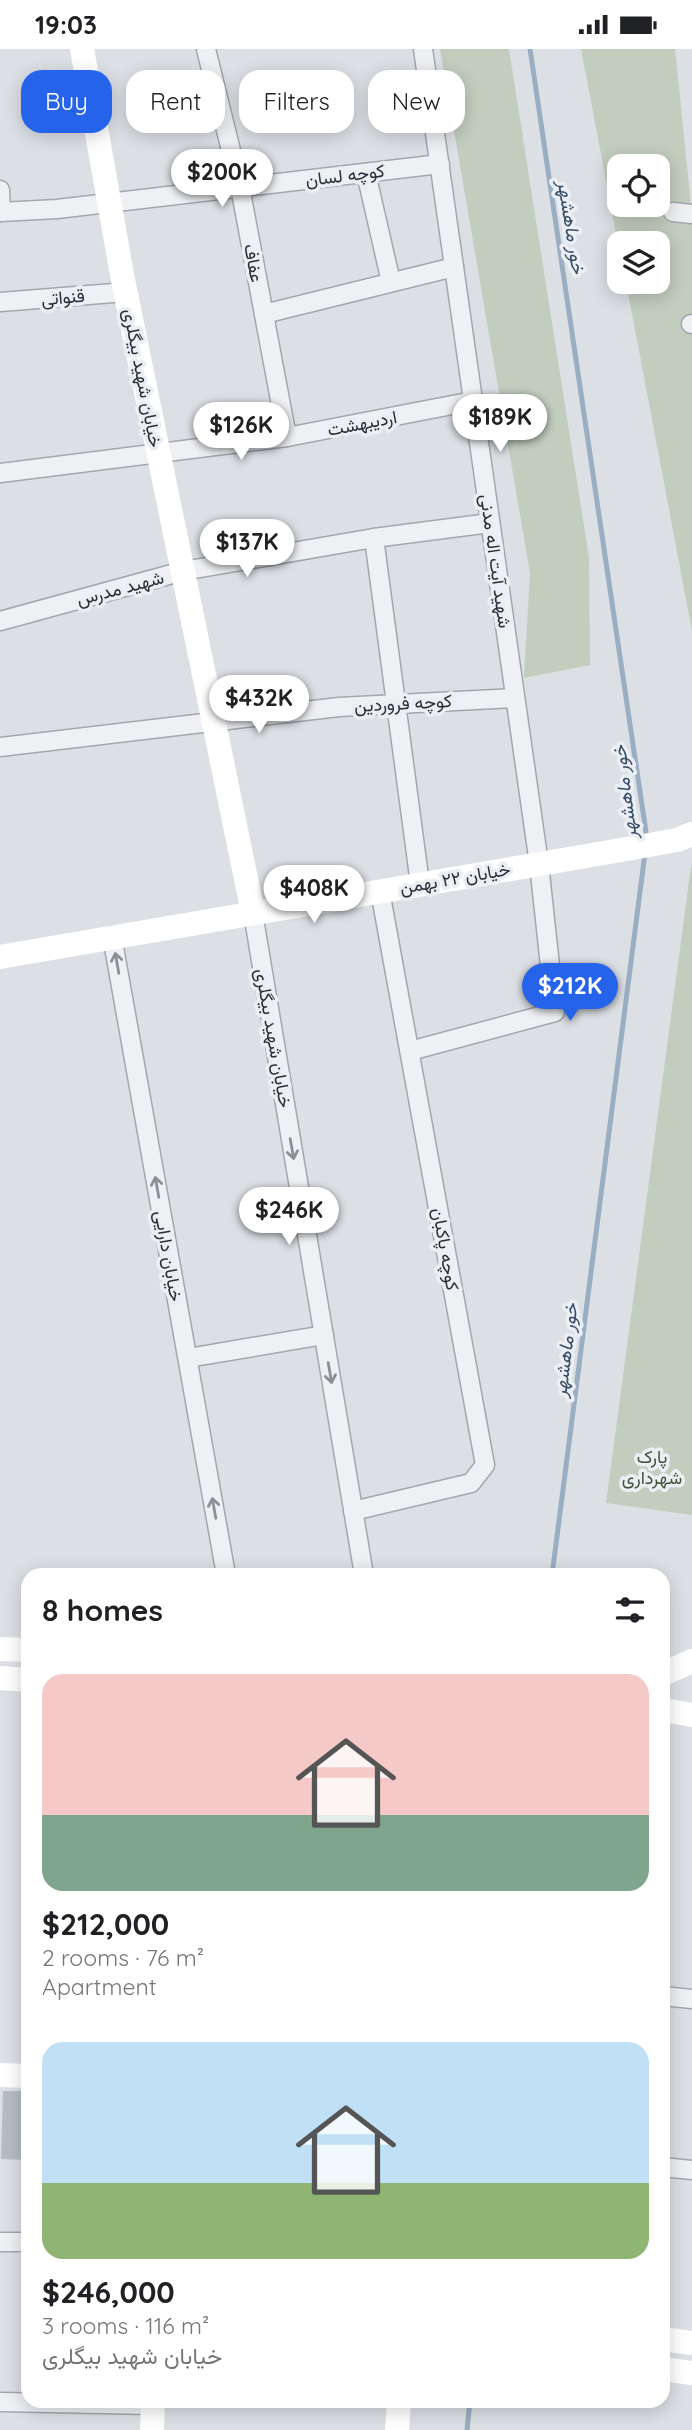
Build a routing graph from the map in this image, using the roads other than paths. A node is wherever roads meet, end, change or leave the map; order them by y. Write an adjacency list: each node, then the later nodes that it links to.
1 (82, 49): 8 (street, خیابان شهید بیگلری)
2 (206, 49): 6 (street, عفاف)
3 (423, 49): 4 (street, شهید آیت اله مدنی)
4 (440, 164): 5 (street, کوچه لسان); 12 (street, شهید آیت اله مدنی)
5 (366, 173): 6 (street, کوچه لسان); 13 (street)
6 (240, 187): 8 (street, کوچه لسان); 16 (street, عفاف)
7 (0, 190): 9 (street)
8 (110, 203): 9 (street, کوچه لسان); 14 (street, خیابان شهید بیگلری)
9 (1, 212)
10 (673, 212): 11 (street)
11 (692, 214)
12 (454, 267): 13 (street); 17 (street, شهید آیت اله مدنی)
13 (391, 282): 16 (street)
14 (126, 292): 15 (street, قنواتی); 19 (street, خیابان شهید بیگلری)
15 (0, 302)
16 (264, 314): 18 (street, عفاف)
17 (473, 401): 18 (street, اردیبهشت); 21 (street, شهید آیت اله مدنی)
18 (287, 437): 19 (street, اردیبهشت)
19 (158, 451): 20 (street, اردیبهشت); 23 (street, خیابان شهید بیگلری)
20 (0, 473)
21 (490, 523): 22 (street, شهید مدرس); 25 (street, شهید آیت اله مدنی)
22 (374, 538): 23 (street, شهید مدرس); 26 (street)
23 (183, 571): 24 (street, شهید مدرس); 27 (street, خیابان شهید بیگلری)
24 (0, 621)
25 (515, 698): 26 (street, کوچه فروردین); 30 (street, شهید آیت اله مدنی)
26 (395, 702): 27 (street, کوچه فروردین); 31 (street)
27 (213, 720): 28 (street, کوچه فروردین); 33 (street, خیابان شهید بیگلری)
28 (0, 747)
29 (687, 838): 30 (street, خیابان ۲۲ بهمن)
30 (539, 864): 31 (street, خیابان ۲۲ بهمن); 36 (street, شهید آیت اله مدنی)
31 (420, 884): 32 (street, خیابان ۲۲ بهمن)
32 (380, 891): 33 (street, خیابان ۲۲ بهمن); 36 (street, کوچه پاکبان)
33 (253, 913): 34 (street, خیابان ۲۲ بهمن); 37 (street, خیابان شهید بیگلری, one-way to 37)
34 (112, 936): 35 (street, خیابان ۲۲ بهمن); 38 (street, خیابان دارایی, one-way to 34)
35 (0, 957)
36 (410, 1051): 39 (street, کوچه پاکبان)
37 (324, 1335): 38 (street); 39 (street, خیابان شهید بیگلری, one-way to 39)
38 (187, 1358): 40 (street, خیابان دارایی, one-way to 38)
39 (353, 1511): 41 (street, خیابان شهید بیگلری)
40 (225, 1568)
41 (363, 1568)
42 (0, 1649): 43 (street)
43 (21, 1650)
44 (692, 1661): 45 (street)
45 (670, 1671)
46 (0, 1678): 47 (street)
47 (21, 1680)
48 (670, 1711): 49 (street)
49 (692, 1715)
50 (670, 1997): 51 (street)
51 (692, 2000)
52 (0, 2075): 53 (street)
53 (21, 2076)
54 (670, 2168): 55 (street)
55 (692, 2170)
56 (0, 2242): 57 (street)
57 (21, 2242)
58 (670, 2340): 59 (street)
59 (692, 2343)
60 (670, 2370): 61 (street)
61 (692, 2373)
62 (0, 2402): 63 (street)
63 (21, 2402)
64 (153, 2408): 66 (street)
65 (399, 2408): 67 (street)
66 (152, 2430)
67 (397, 2430)

